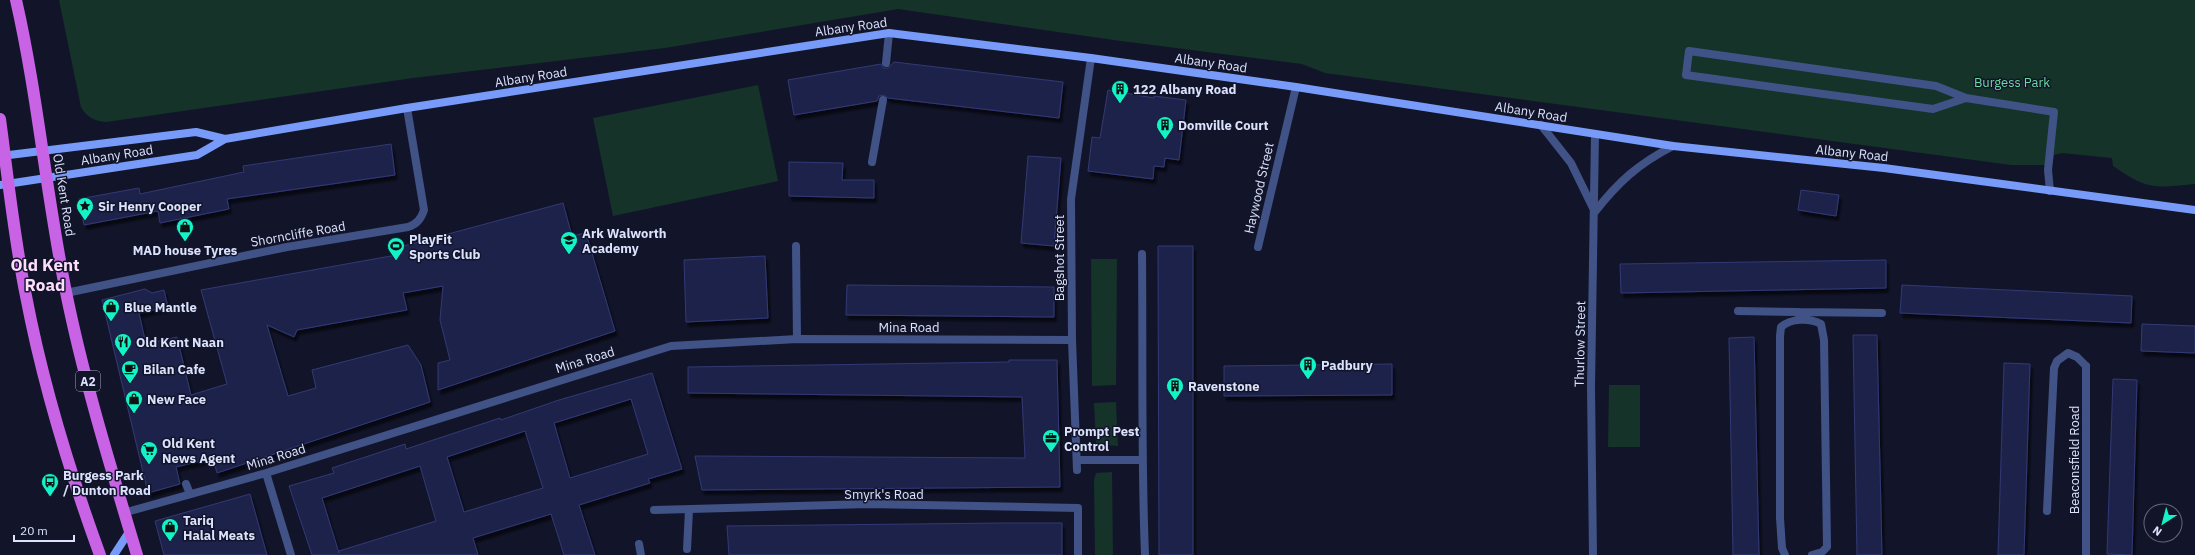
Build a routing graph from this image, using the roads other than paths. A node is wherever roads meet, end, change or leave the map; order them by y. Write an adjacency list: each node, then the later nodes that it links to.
1 (16, 0): 14 (highway, Old Kent Road / A2)
2 (889, 33): 3 (main road, Albany Road); 4 (street); 8 (main road, Albany Road)
3 (1091, 58): 5 (main road, Albany Road); 30 (street, Bagshot Street)
4 (886, 63)
5 (1296, 87): 10 (main road, Albany Road); 23 (street, Haywood Street)
6 (1966, 98): 6 (street); 19 (street)
7 (883, 100): 16 (street)
8 (407, 108): 12 (main road, Albany Road); 25 (street, Shorncliffe Road)
9 (0, 119): 15 (highway)
10 (1541, 125): 11 (main road, Albany Road); 21 (street)
11 (1595, 134): 13 (main road, Albany Road); 21 (street, Thurlow Street)
12 (225, 139): 14 (main road, Albany Road); 17 (main road, Albany Road)
13 (1673, 146): 19 (main road, Albany Road); 21 (street)
14 (42, 150): 15 (main road, Albany Road); 17 (highway, Old Kent Road / A2)
15 (2, 156): 18 (highway)
16 (872, 162)
17 (46, 178): 18 (main road, Albany Road); 25 (highway, Old Kent Road / A2)
18 (4, 184): 44 (highway)
19 (2050, 191): 20 (main road, Albany Road)
20 (2195, 210)
21 (1594, 212): 51 (street, Thurlow Street)
22 (796, 246): 29 (street)
23 (1258, 247)
24 (1142, 254): 32 (street)
25 (66, 293): 40 (highway, Old Kent Road / A2)
26 (1738, 312): 28 (street)
27 (1882, 313): 28 (street)
28 (1799, 316): 52 (street); 53 (street)
29 (797, 339): 30 (street, Mina Road); 34 (street, Mina Road)
30 (1072, 340): 31 (street, Bagshot Street)
31 (1077, 460): 32 (street); 33 (street, Bagshot Street)
32 (1142, 460): 50 (street)
33 (1077, 470)
34 (266, 473): 36 (street, Mina Road); 47 (street)
35 (186, 484): 36 (street)
36 (190, 494): 40 (street, Mina Road)
37 (654, 510): 38 (street, Smyrk's Road)
38 (690, 510): 43 (street); 49 (street, Smyrk's Road)
39 (2047, 511): 54 (street, Beaconsfield Road)
40 (123, 513): 41 (highway, Old Kent Road / A2)
41 (128, 532): 45 (main road); 46 (highway, Old Kent Road / A2)
42 (639, 544): 48 (street)
43 (687, 549)
44 (100, 555)
45 (114, 555)
46 (137, 555)
47 (291, 555)
48 (641, 555)
49 (1078, 555)
50 (1145, 555)
51 (1593, 555)
52 (1785, 555)
53 (1812, 555)
54 (2086, 555)

